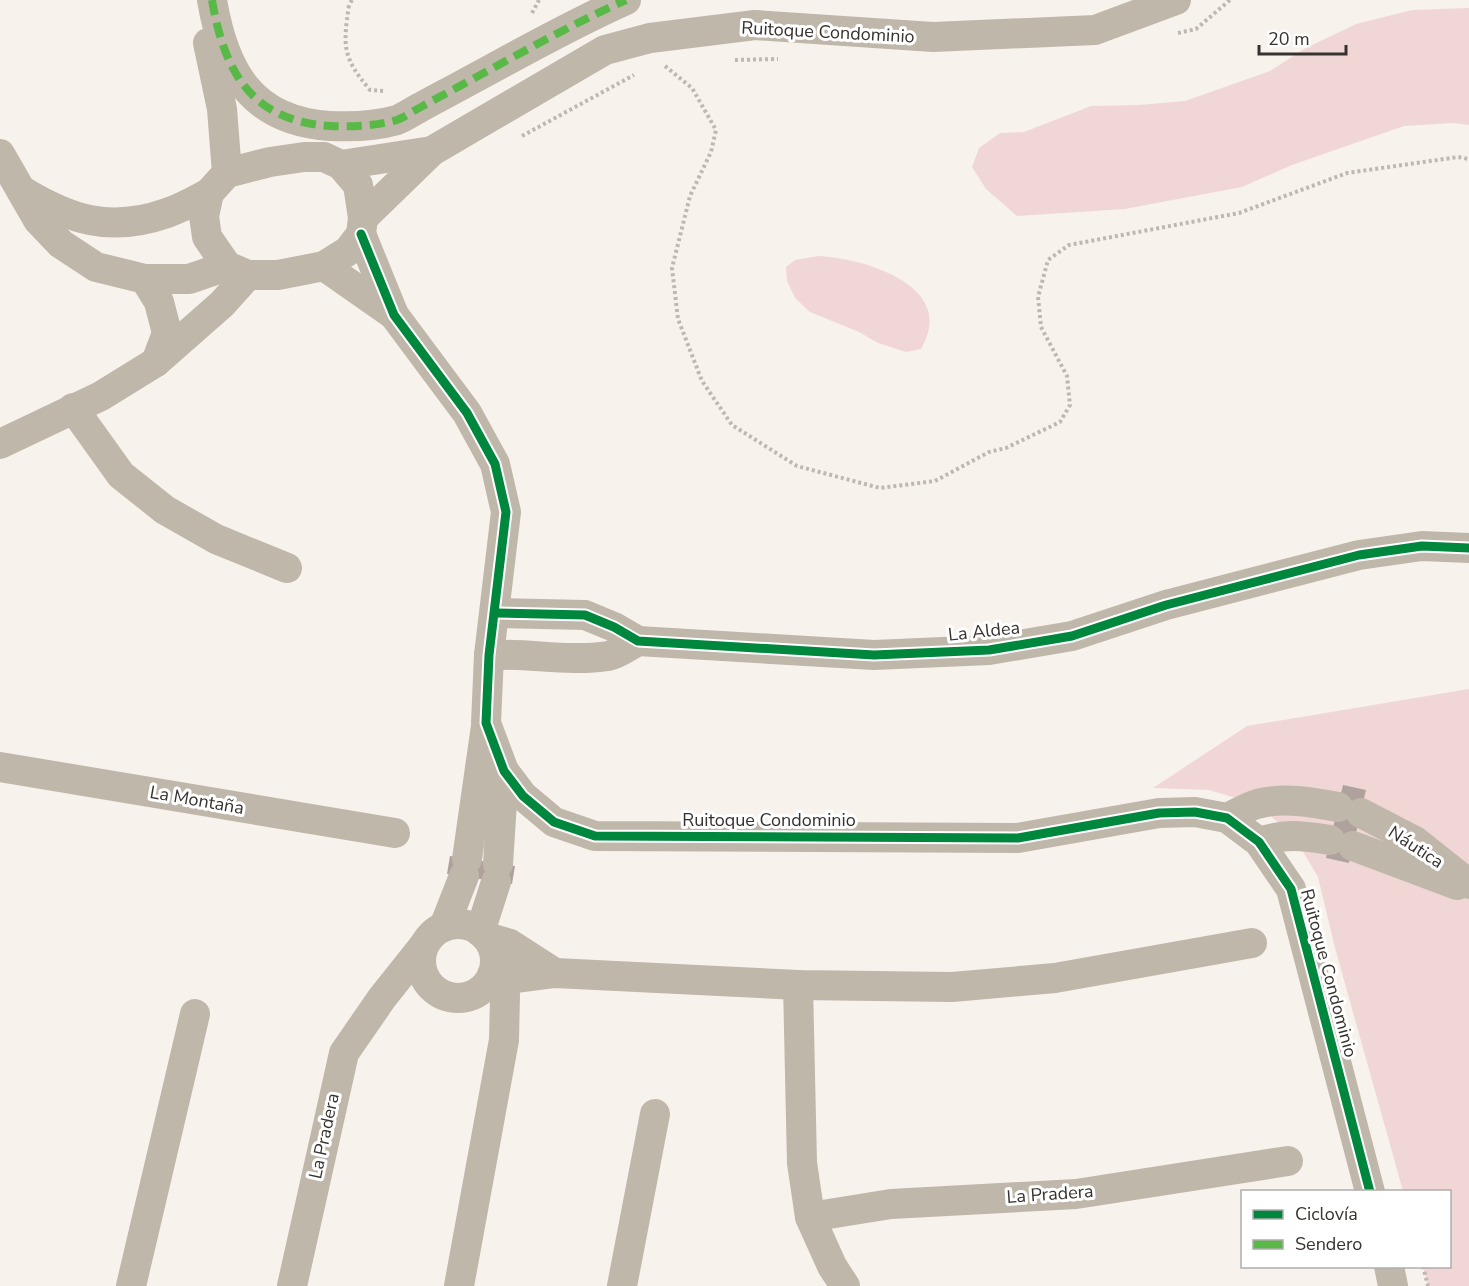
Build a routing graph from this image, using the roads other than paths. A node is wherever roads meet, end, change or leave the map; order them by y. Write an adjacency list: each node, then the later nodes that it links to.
1 (196, 0): 5 (street)
2 (212, 0): 3 (street)
3 (626, 0)
4 (1176, 0): 6 (street, Ruitoque Condominio)
5 (214, 65): 8 (street); 10 (street)
6 (432, 151): 9 (street, Ruitoque Condominio); 12 (street, Ruitoque Condominio)
7 (0, 154): 11 (street, Ruitoque Condominio)
8 (304, 157): 9 (street, Ruitoque Condominio); 10 (street, Ruitoque Condominio)
9 (341, 165): 12 (street, Ruitoque Condominio)
10 (218, 183): 11 (street, Ruitoque Condominio); 14 (street)
11 (21, 190): 15 (street, Ruitoque Condominio)
12 (362, 226): 13 (street, Ruitoque Condominio); 16 (street, Ruitoque Condominio)
13 (324, 266): 14 (street, Ruitoque Condominio); 16 (street, Ruitoque Condominio)
14 (237, 270): 15 (street, Ruitoque Condominio); 17 (street)
15 (145, 279): 17 (street)
16 (394, 315): 22 (street, Ruitoque Condominio)
17 (156, 362): 18 (street)
18 (73, 408): 19 (street); 21 (street)
19 (0, 444)
20 (1469, 548): 23 (street, La Aldea)
21 (287, 568)
22 (495, 613): 23 (street, La Aldea); 24 (street, Ruitoque Condominio)
23 (638, 641): 24 (street)
24 (489, 655): 25 (street, Ruitoque Condominio)
25 (486, 723): 27 (street, Ruitoque Condominio); 31 (street, Ruitoque Condominio)
26 (0, 767): 29 (street, La Montaña)
27 (504, 771): 28 (street, Ruitoque Condominio); 34 (street, Ruitoque Condominio)
28 (1227, 818): 30 (street, Ruitoque Condominio); 32 (street, Náutica)
29 (395, 833)
30 (1259, 842): 33 (street, Náutica); 45 (street, Ruitoque Condominio)
31 (465, 867): 35 (street, La Pradera)
32 (1469, 884)
33 (1469, 890)
34 (483, 934): 35 (street); 37 (street); 38 (street)
35 (434, 936): 40 (street, La Pradera); 41 (street, La Pradera)
36 (1252, 943): 39 (street)
37 (555, 973): 38 (street); 39 (street)
38 (485, 983): 40 (street); 50 (street)
39 (798, 985): 46 (street)
40 (431, 986): 41 (street)
41 (382, 998): 49 (street, La Pradera)
42 (195, 1014): 48 (street)
43 (655, 1114): 51 (street)
44 (1288, 1161): 46 (street, La Pradera)
45 (1370, 1190)
46 (810, 1217): 52 (street)
47 (1389, 1268): 53 (street)
48 (131, 1286)
49 (292, 1286)
50 (459, 1286)
51 (622, 1286)
52 (845, 1286)
53 (1393, 1286)

